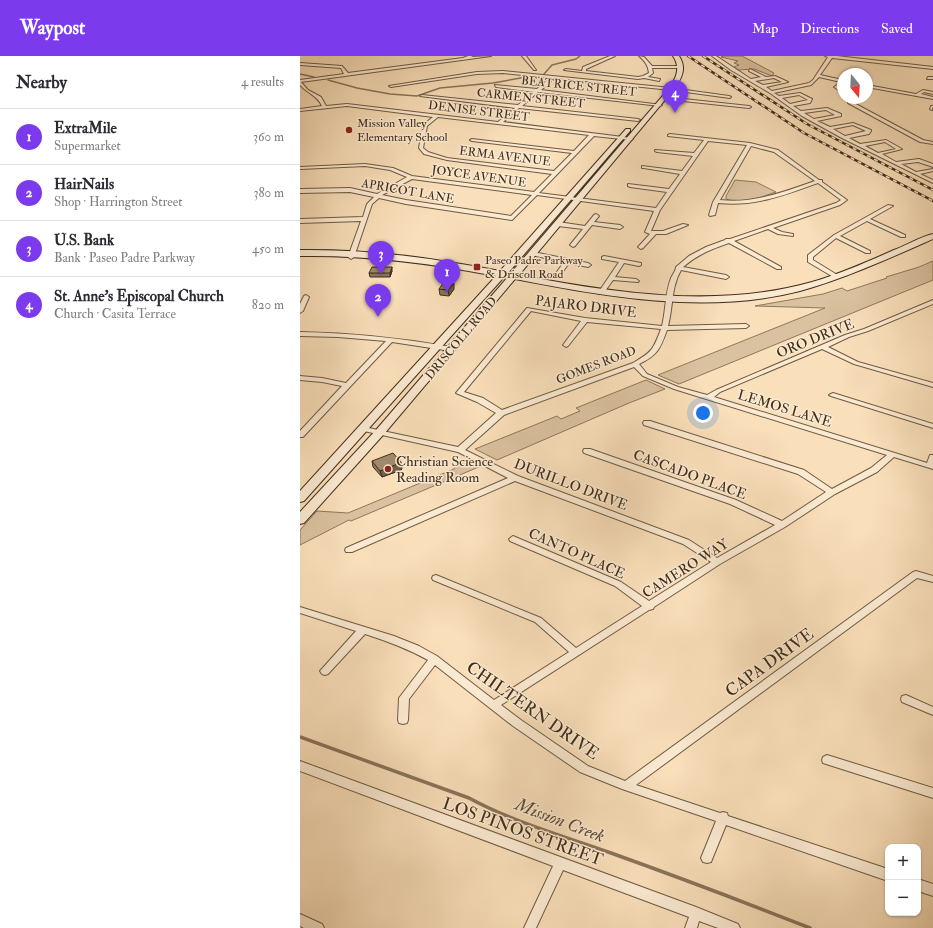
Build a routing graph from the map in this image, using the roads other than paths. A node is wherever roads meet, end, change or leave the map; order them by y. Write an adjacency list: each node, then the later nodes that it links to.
1 (471, 56): 10 (street)
2 (489, 56): 10 (street)
3 (524, 56): 15 (street)
4 (613, 56): 18 (street)
5 (641, 56): 12 (street)
6 (714, 56): 27 (street)
7 (827, 56): 8 (street)
8 (831, 56): 14 (street); 20 (street)
9 (673, 57): 13 (street)
10 (464, 59): 19 (street)
11 (300, 64): 19 (street)
12 (651, 67): 13 (street); 22 (street)
13 (678, 67): 35 (street, DRISCOLL ROAD)
14 (933, 68)
15 (535, 69)
16 (566, 70): 18 (street)
17 (750, 70): 23 (street)
18 (584, 72): 22 (street)
19 (347, 75): 29 (street)
20 (818, 76): 28 (street); 37 (street)
21 (554, 77): 30 (street); 35 (street); 36 (street)
22 (644, 78): 26 (street)
23 (765, 78): 27 (street); 32 (street)
24 (928, 78): 25 (street)
25 (933, 78)
26 (659, 80)
27 (750, 80): 32 (street)
28 (837, 81)
29 (300, 82): 54 (street)
30 (391, 86)
31 (496, 86): 36 (street, BEATRICE STREET)
32 (761, 87): 37 (street)
33 (873, 88): 38 (street)
34 (907, 88): 38 (street)
35 (668, 89): 42 (street); 44 (street, DRISCOLL ROAD); 47 (street, DRISCOLL ROAD)
36 (537, 91): 47 (street, BEATRICE STREET); 52 (street)
37 (771, 92): 43 (street)
38 (902, 92): 40 (street)
39 (933, 93): 40 (street)
40 (917, 95): 45 (street)
41 (422, 96): 52 (street, CARMEN STREET)
42 (729, 97)
43 (778, 97): 51 (street); 51 (street)
44 (665, 98): 46 (street); 48 (street, DRISCOLL ROAD)
45 (933, 98)
46 (685, 100): 49 (street); 53 (street)
47 (652, 104): 48 (street, BEATRICE STREET); 62 (street, DRISCOLL ROAD)
48 (660, 104): 70 (street, DRISCOLL ROAD)
49 (716, 104): 55 (street); 58 (street)
50 (853, 104): 73 (street)
51 (790, 105): 60 (street)
52 (518, 106): 62 (street, CARMEN STREET); 64 (street)
53 (680, 106)
54 (324, 107): 57 (street, DENISE STREET); 61 (street, DENISE STREET)
55 (743, 107): 56 (street); 59 (street)
56 (749, 107)
57 (300, 110)
58 (712, 110)
59 (739, 112)
60 (802, 112): 63 (street); 63 (street)
61 (436, 116): 64 (street, DENISE STREET); 85 (street, ERMA AVENUE)
62 (638, 120): 69 (street, DRISCOLL ROAD)
63 (814, 120): 65 (street)
64 (499, 123): 66 (street, DENISE STREET)
65 (829, 129): 68 (street); 68 (street)
66 (592, 135): 69 (street, DENISE STREET); 77 (street)
67 (670, 135): 71 (street)
68 (844, 137): 75 (street)
69 (621, 138): 70 (street, DENISE STREET); 96 (street, DRISCOLL ROAD)
70 (631, 139): 97 (street, DRISCOLL ROAD)
71 (707, 139): 74 (street); 79 (street)
72 (472, 140): 77 (street)
73 (933, 143)
74 (750, 144): 89 (street); 98 (street)
75 (860, 145): 78 (street); 78 (street)
76 (657, 150): 79 (street)
77 (575, 152): 85 (street)
78 (878, 154): 80 (street)
79 (696, 155): 86 (street)
80 (896, 163): 81 (street); 87 (street)
81 (933, 166)
82 (644, 167): 86 (street)
83 (300, 168): 88 (street, JOYCE AVENUE)
84 (933, 170): 87 (street)
85 (556, 173): 94 (street)
86 (684, 173): 93 (street)
87 (916, 173): 90 (street)
88 (411, 177): 94 (street, JOYCE AVENUE); 95 (street)
89 (820, 181): 98 (street); 110 (street)
90 (933, 182)
91 (630, 186): 93 (street)
92 (300, 191): 95 (street, APRICOT LANE)
93 (670, 191): 100 (street)
94 (535, 194): 95 (street, APRICOT LANE); 96 (street, JOYCE AVENUE)
95 (376, 197): 103 (street)
96 (568, 199): 97 (street, JOYCE AVENUE); 129 (street, DRISCOLL ROAD)
97 (578, 200): 100 (street, JOYCE AVENUE); 107 (street, DRISCOLL ROAD)
98 (717, 201): 101 (street)
99 (890, 206): 104 (street)
100 (657, 210): 112 (street)
101 (712, 215)
102 (596, 216): 106 (street)
103 (364, 219): 105 (street); 124 (street)
104 (866, 219): 114 (street); 115 (street)
105 (300, 221)
106 (590, 223): 109 (street); 111 (street)
107 (558, 224): 111 (street); 123 (street, DRISCOLL ROAD)
108 (685, 226): 112 (street)
109 (620, 227)
110 (768, 227): 113 (street); 117 (street)
111 (586, 228): 119 (street)
112 (654, 233): 120 (street)
113 (790, 235)
114 (836, 236): 121 (street); 138 (street)
115 (903, 236)
116 (933, 236): 138 (street)
117 (728, 240): 133 (street); 134 (street)
118 (933, 243): 146 (street)
119 (573, 245)
120 (641, 247)
121 (868, 252)
122 (300, 253): 124 (street)
123 (533, 254): 128 (street); 132 (street, DRISCOLL ROAD)
124 (352, 255): 125 (street); 135 (street)
125 (300, 258)
126 (604, 258): 127 (street)
127 (623, 261): 130 (street); 140 (street)
128 (567, 262): 131 (street); 136 (street)
129 (511, 264): 135 (street); 139 (street, DRISCOLL ROAD)
130 (639, 264)
131 (588, 265)
132 (521, 268): 139 (street, DRISCOLL ROAD); 142 (street)
133 (678, 268): 137 (street); 148 (street, GOMES ROAD)
134 (779, 268)
135 (476, 272): 139 (street); 143 (street)
136 (557, 276)
137 (726, 277)
138 (837, 277): 146 (street); 148 (street)
139 (506, 278): 142 (street); 143 (street, DRISCOLL ROAD); 144 (street, DRISCOLL ROAD)
140 (612, 278): 141 (street); 145 (street)
141 (636, 281)
142 (534, 283): 144 (street); 145 (street); 148 (street)
143 (489, 288): 157 (street, DRISCOLL ROAD)
144 (501, 290): 159 (street, DRISCOLL ROAD)
145 (601, 293): 148 (street)
146 (804, 293): 148 (street)
147 (306, 297): 150 (street)
148 (668, 302): 153 (street, GOMES ROAD)
149 (933, 302): 158 (street, ORO DRIVE)
150 (300, 311)
151 (585, 320): 153 (street, PAJARO DRIVE); 156 (street); 166 (street, PAJARO DRIVE)
152 (746, 326): 153 (street, PAJARO DRIVE)
153 (665, 328): 160 (street, GOMES ROAD)
154 (300, 334): 155 (street)
155 (391, 339): 157 (street); 162 (street)
156 (566, 345)
157 (436, 346): 159 (street); 169 (street, DRISCOLL ROAD)
158 (823, 347): 163 (street); 165 (street, ORO DRIVE)
159 (451, 349): 170 (street, DRISCOLL ROAD)
160 (634, 364): 165 (street, LEMOS LANE); 166 (street, GOMES ROAD)
161 (300, 378): 162 (street)
162 (347, 385): 171 (street)
163 (933, 385)
164 (833, 395): 168 (street)
165 (708, 398): 174 (street, LEMOS LANE)
166 (501, 413): 172 (street, GOMES ROAD)
167 (647, 423): 178 (street)
168 (933, 426)
169 (364, 429): 170 (street, DURILLO DRIVE); 179 (street, DRISCOLL ROAD)
170 (380, 432): 172 (street, DURILLO DRIVE); 180 (street, DRISCOLL ROAD)
171 (300, 435)
172 (460, 450): 177 (street, DURILLO DRIVE)
173 (587, 451): 181 (street, CASCADO PLACE)
174 (892, 455): 176 (street, LEMOS LANE); 178 (street, CAMERO WAY)
175 (933, 457): 176 (street)
176 (931, 467)
177 (515, 478): 183 (street); 184 (street, DURILLO DRIVE)
178 (832, 492): 181 (street, CAMERO WAY)
179 (300, 498)
180 (300, 520)
181 (782, 525): 184 (street, CAMERO WAY)
182 (513, 539): 187 (street, CANTO PLACE)
183 (349, 550)
184 (717, 562): 187 (street, CAMERO WAY)
185 (436, 578): 190 (street)
186 (933, 579): 199 (street, CAPA DRIVE)
187 (650, 607): 190 (street, CAMERO WAY)
188 (300, 610): 189 (street, CHILTERN DRIVE)
189 (363, 630): 191 (street, CHILTERN DRIVE); 192 (street)
190 (575, 652): 194 (street, CAMERO WAY)
191 (434, 659): 194 (street, CHILTERN DRIVE); 196 (street)
192 (325, 671)
193 (906, 699): 195 (street)
194 (494, 705): 199 (street, CHILTERN DRIVE)
195 (933, 711)
196 (403, 720)
197 (827, 760): 200 (street)
198 (300, 766): 203 (street, LOS PINOS STREET)
199 (626, 786): 201 (street, CHILTERN DRIVE)
200 (933, 793)
201 (723, 817): 202 (street); 204 (street, CHILTERN DRIVE)
202 (707, 858)
203 (560, 863): 207 (street, LOS PINOS STREET); 210 (street)
204 (885, 874)
205 (921, 886): 206 (street)
206 (933, 890)
207 (696, 913): 211 (street); 212 (street, LOS PINOS STREET)
208 (300, 920): 209 (street)
209 (318, 928)
210 (530, 928)
211 (691, 928)
212 (734, 928)

